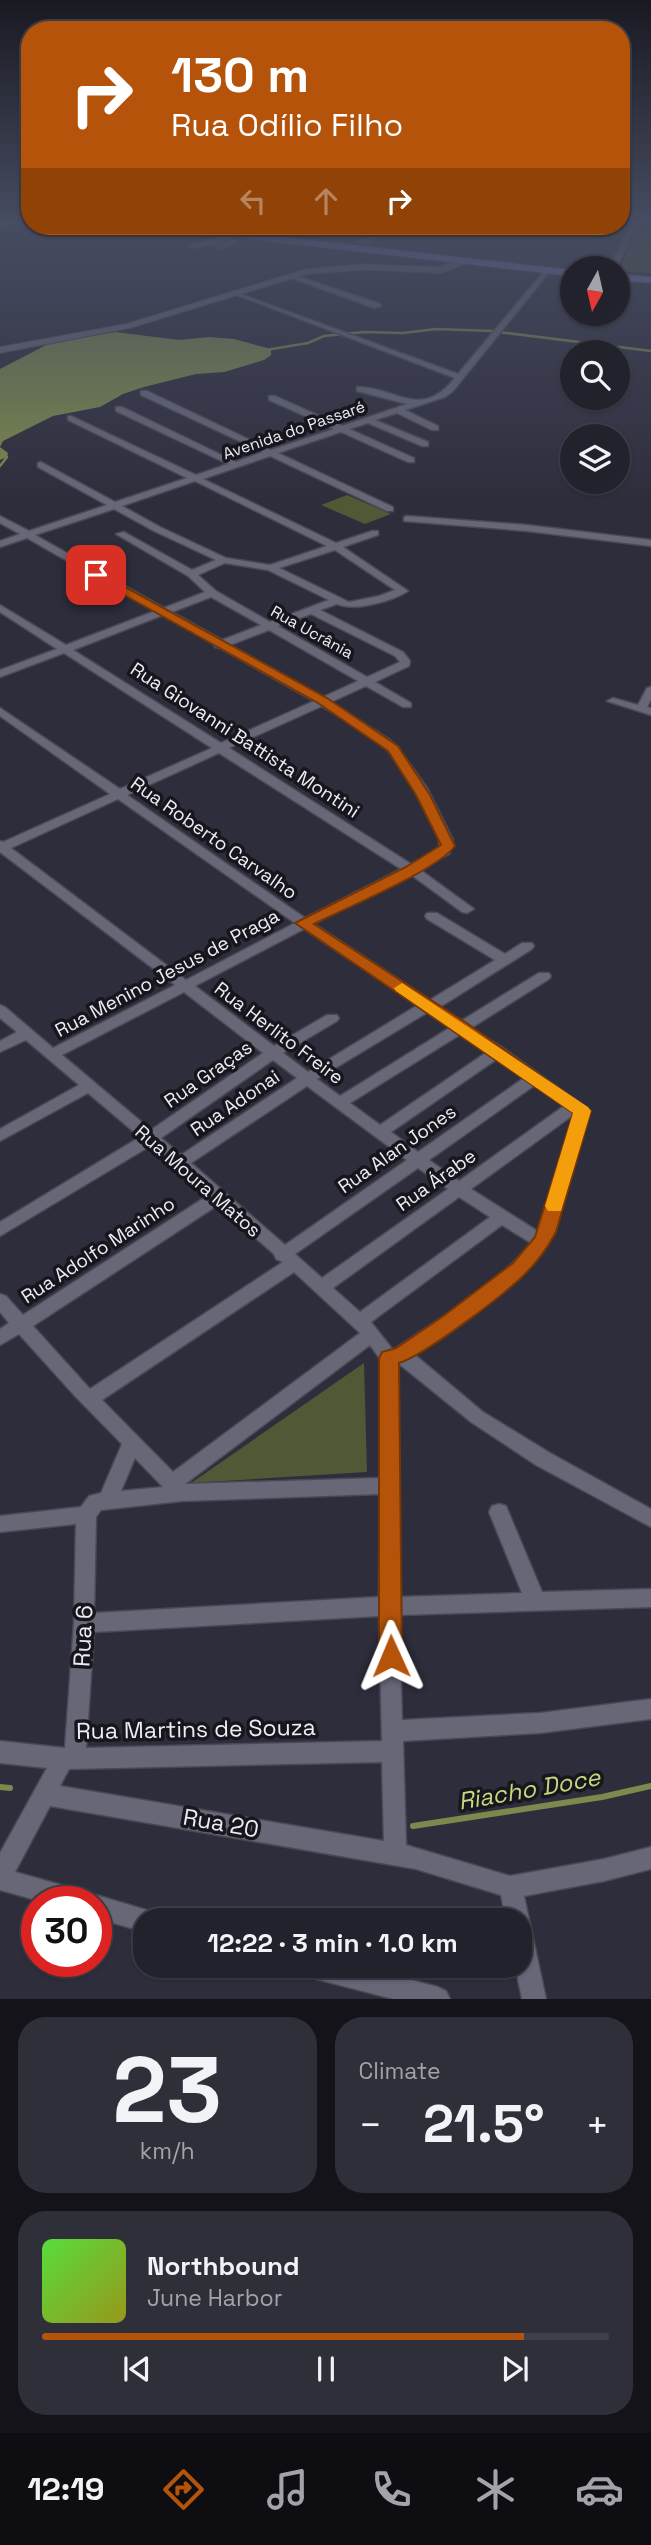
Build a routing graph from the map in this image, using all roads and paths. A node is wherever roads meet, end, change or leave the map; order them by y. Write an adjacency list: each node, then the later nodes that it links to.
1 (161, 315): 4 (street)
2 (296, 315): 5 (street)
3 (511, 315): 5 (street, Avenida do Passaré)
4 (0, 350)
5 (460, 377): 9 (street, Avenida do Passaré)
6 (360, 389): 9 (street)
7 (144, 393): 17 (street)
8 (272, 398): 15 (street)
9 (416, 404): 11 (street, Avenida do Passaré)
10 (119, 409): 20 (street)
11 (398, 410): 13 (street, Avenida do Passaré); 14 (street)
12 (71, 418): 21 (street)
13 (369, 420): 15 (street, Avenida do Passaré); 16 (street)
14 (435, 428)
15 (342, 429): 17 (street, Avenida do Passaré); 18 (street)
16 (425, 444)
17 (273, 453): 20 (street, Avenida do Passaré); 23 (street)
18 (411, 460)
19 (41, 465): 22 (street)
20 (236, 465): 21 (street, Avenida do Passaré)
21 (195, 478): 22 (street, Avenida do Passaré); 31 (street)
22 (115, 505): 28 (street, Avenida do Passaré); 32 (street)
23 (390, 509)
24 (0, 519): 28 (street)
25 (407, 519): 29 (street)
26 (375, 533): 31 (street)
27 (121, 534): 34 (street)
28 (27, 535): 30 (street, Avenida do Passaré); 39 (street)
29 (651, 543)
30 (0, 544)
31 (337, 547): 33 (street); 36 (street)
32 (224, 560): 33 (street); 34 (street)
33 (271, 568): 36 (street)
34 (191, 575): 35 (street, Rua Ucrânia)
35 (206, 596): 39 (street); 40 (street, Rua Ucrânia)
36 (338, 600): 38 (street)
37 (0, 608): 42 (street, Rua Giovanni Battista Montini)
38 (312, 610): 40 (street); 44 (street)
39 (164, 614): 41 (street); 42 (street)
40 (269, 626): 41 (street); 44 (street, Rua Ucrânia)
41 (219, 645): 46 (street)
42 (68, 650): 43 (street); 51 (street, Rua Giovanni Battista Montini)
43 (0, 674)
44 (365, 681): 46 (street); 48 (street, Rua Ucrânia)
45 (651, 690): 50 (street)
46 (322, 701): 51 (street); 54 (street, Rua Menino Jesus de Praga)
47 (613, 701): 50 (street)
48 (407, 705)
49 (0, 711): 52 (street, Rua Roberto Carvalho)
50 (646, 711)
51 (221, 748): 52 (street); 54 (street, Rua Giovanni Battista Montini)
52 (117, 795): 53 (street); 57 (street, Rua Roberto Carvalho)
53 (1, 847): 61 (street, Rua Herlito Freire)
54 (412, 870): 55 (street, Rua Giovanni Battista Montini); 57 (street, Rua Menino Jesus de Praga)
55 (467, 909)
56 (432, 916): 59 (street)
57 (303, 923): 61 (street, Rua Menino Jesus de Praga); 62 (street, Rua Roberto Carvalho)
58 (527, 946): 59 (street, Rua Adonai)
59 (502, 959): 62 (street, Rua Adonai)
60 (544, 976): 65 (street)
61 (185, 986): 69 (street, Rua Herlito Freire); 70 (street, Rua Menino Jesus de Praga)
62 (429, 1005): 65 (street, Rua Roberto Carvalho); 71 (street, Rua Adonai)
63 (0, 1010): 66 (street, Rua Moura Matos)
64 (332, 1018): 69 (street, Rua Graças)
65 (462, 1028): 68 (street, Rua Roberto Carvalho); 74 (street)
66 (27, 1033): 67 (street, Rua Menino Jesus de Praga); 70 (street, Rua Moura Matos)
67 (0, 1047)
68 (498, 1051): 72 (street, Rua Roberto Carvalho); 76 (street)
69 (273, 1053): 71 (street, Rua Herlito Freire); 78 (street, Rua Graças)
70 (53, 1054): 73 (street, Rua Moura Matos)
71 (307, 1078): 74 (street, Rua Herlito Freire); 80 (street, Rua Adonai)
72 (535, 1078): 75 (street, Rua Roberto Carvalho); 79 (street, Rua Alan Jones)
73 (88, 1087): 77 (street); 78 (street, Rua Moura Matos)
74 (339, 1103): 76 (street, Rua Herlito Freire)
75 (579, 1108): 81 (street, Rua Árabe); 85 (street)
76 (380, 1132): 79 (street, Rua Herlito Freire)
77 (0, 1136)
78 (149, 1139): 80 (street, Rua Moura Matos); 84 (street, Rua Graças)
79 (418, 1160): 81 (street, Rua Herlito Freire); 86 (street, Rua Alan Jones)
80 (180, 1163): 82 (street, Rua Moura Matos)
81 (459, 1189): 83 (street, Rua Herlito Freire); 87 (street, Rua Árabe)
82 (219, 1196): 86 (street, Rua Moura Matos); 89 (street, Rua Adolfo Marinho)
83 (502, 1217): 85 (street, Rua Herlito Freire); 90 (street)
84 (0, 1230)
85 (542, 1242): 92 (street)
86 (288, 1259): 87 (street, Rua Moura Matos); 93 (street, Rua Alan Jones)
87 (320, 1288): 90 (street, Rua Moura Matos)
88 (0, 1301): 89 (street)
89 (22, 1325): 91 (street, Rua Adolfo Marinho); 93 (street)
90 (365, 1328): 92 (street, Rua Moura Matos); 96 (street)
91 (0, 1338)
92 (396, 1356): 95 (street); 100 (street, Rua Moura Matos)
93 (89, 1399): 94 (street)
94 (132, 1442): 96 (street); 97 (street)
95 (388, 1486): 96 (street); 104 (street)
96 (177, 1488): 97 (street)
97 (108, 1500): 99 (street)
98 (499, 1512): 103 (street)
99 (86, 1515): 101 (street); 105 (street, Rua 6)
100 (651, 1519)
101 (0, 1524)
102 (651, 1598): 103 (street)
103 (535, 1600): 104 (street)
104 (390, 1606): 105 (street); 107 (street)
105 (85, 1623): 109 (street, Rua 6)
106 (651, 1709): 107 (street, Rua Martins de Souza)
107 (393, 1741): 109 (street, Rua Martins de Souza); 111 (street)
108 (0, 1752): 109 (street, Rua Martins de Souza)
109 (69, 1758): 110 (street, Rua 6)
110 (46, 1794): 111 (street, Rua 20); 113 (street, Rua 6)
111 (395, 1854): 115 (street, Rua 20)
112 (651, 1858): 115 (street)
113 (0, 1878): 114 (street)
114 (28, 1886)
115 (510, 1886): 116 (street)
116 (515, 1908)
117 (112, 1911): 118 (street)
118 (133, 1917)
119 (358, 1978): 121 (street)
120 (530, 1978): 122 (street)
121 (438, 1999)
122 (534, 1999)

